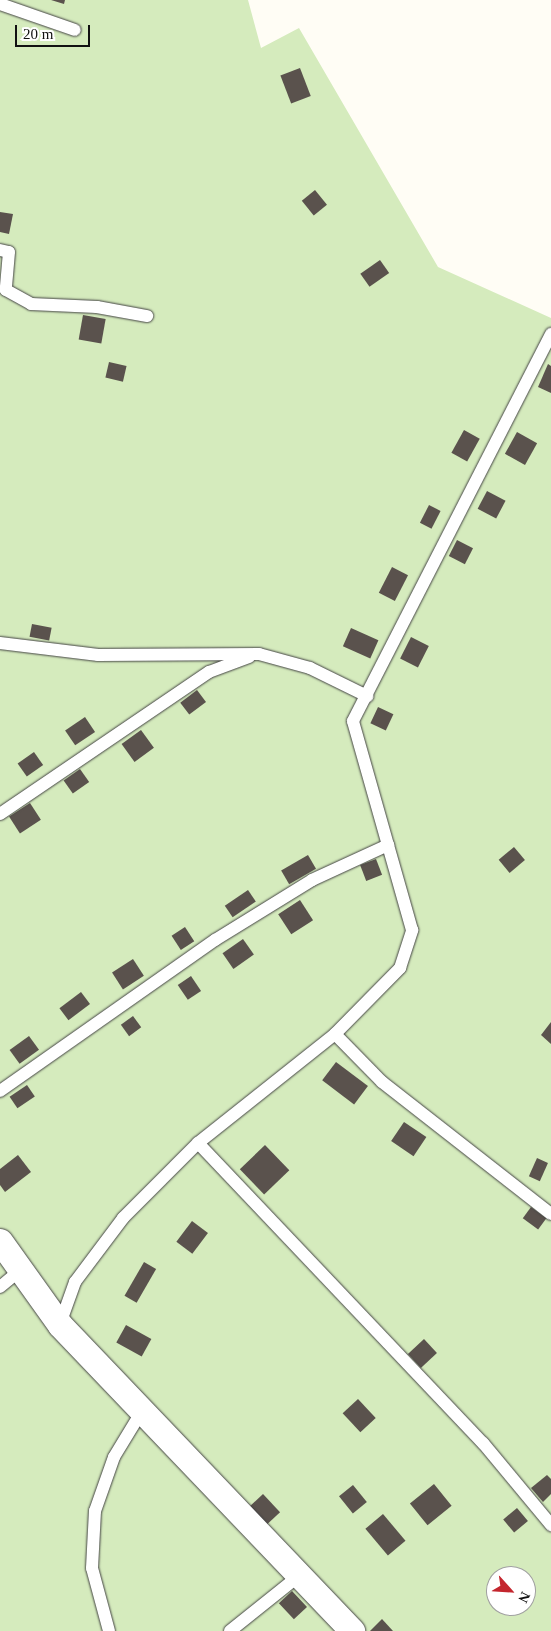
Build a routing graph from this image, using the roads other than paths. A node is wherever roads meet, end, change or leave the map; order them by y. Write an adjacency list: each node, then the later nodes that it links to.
1 (0, 4): 2 (lane)
2 (75, 30)
3 (0, 250): 4 (lane)
4 (147, 316)
5 (551, 334): 8 (lane)
6 (0, 643): 7 (lane)
7 (259, 654): 8 (lane); 9 (lane)
8 (367, 696): 10 (lane)
9 (0, 814)
10 (388, 845): 11 (lane); 12 (lane)
11 (335, 1034): 13 (lane); 14 (lane)
12 (0, 1090)
13 (198, 1143): 18 (lane); 20 (lane)
14 (551, 1214)
15 (0, 1242): 16 (street)
16 (20, 1270): 17 (lane); 18 (street)
17 (0, 1287)
18 (60, 1325): 19 (street)
19 (142, 1411): 21 (street); 22 (lane)
20 (551, 1525)
21 (300, 1575): 23 (lane); 24 (street)
22 (109, 1631)
23 (230, 1631)
24 (352, 1631)

